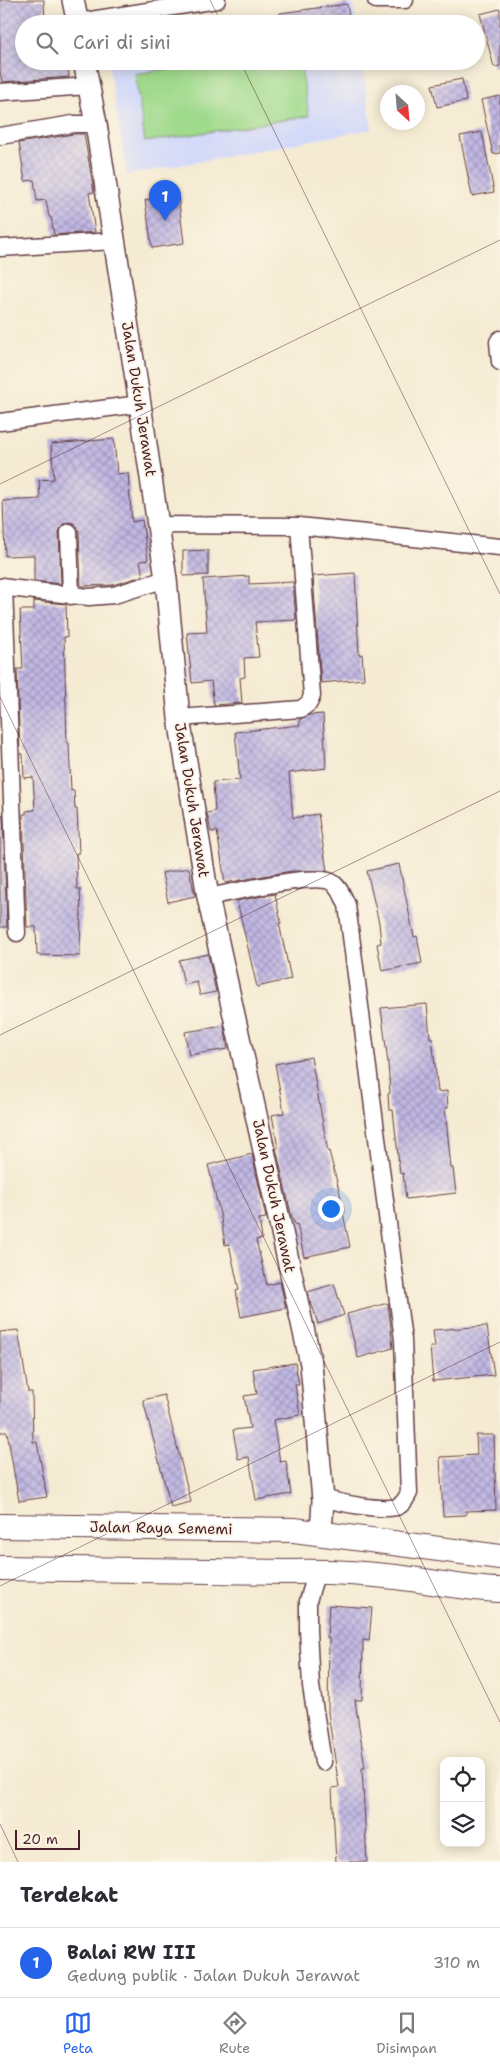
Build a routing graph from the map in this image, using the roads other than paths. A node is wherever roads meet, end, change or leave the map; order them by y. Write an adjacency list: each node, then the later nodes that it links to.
1 (73, 0): 5 (street)
2 (217, 0): 6 (street)
3 (376, 0): 4 (street)
4 (405, 0)
5 (76, 15)
6 (126, 15)
7 (85, 70): 8 (street, Jalan Dukuh Jerawat)
8 (88, 86): 9 (street); 10 (street, Jalan Dukuh Jerawat)
9 (0, 92)
10 (96, 124): 11 (street); 12 (street, Jalan Dukuh Jerawat)
11 (0, 136)
12 (114, 241): 13 (street); 16 (street, Jalan Dukuh Jerawat)
13 (0, 248)
14 (500, 339): 15 (street)
15 (500, 362)
16 (140, 404): 17 (street); 18 (street, Jalan Dukuh Jerawat)
17 (0, 422)
18 (158, 525): 19 (street); 22 (street, Jalan Dukuh Jerawat)
19 (299, 526): 21 (street); 25 (street)
20 (69, 532): 24 (street)
21 (500, 547)
22 (166, 579): 24 (street); 25 (street, Jalan Dukuh Jerawat)
23 (2, 586): 24 (street); 27 (street)
24 (71, 596)
25 (179, 718): 26 (street, Jalan Dukuh Jerawat)
26 (208, 897): 28 (street, Jalan Dukuh Jerawat); 28 (street)
27 (17, 933)
28 (323, 1512): 29 (main road, Jalan Raya Sememi); 30 (main road, Jalan Raya Sememi)
29 (0, 1526)
30 (500, 1557)
31 (0, 1568): 32 (main road)
32 (317, 1571): 33 (main road); 34 (street)
33 (500, 1590)
34 (323, 1762)

